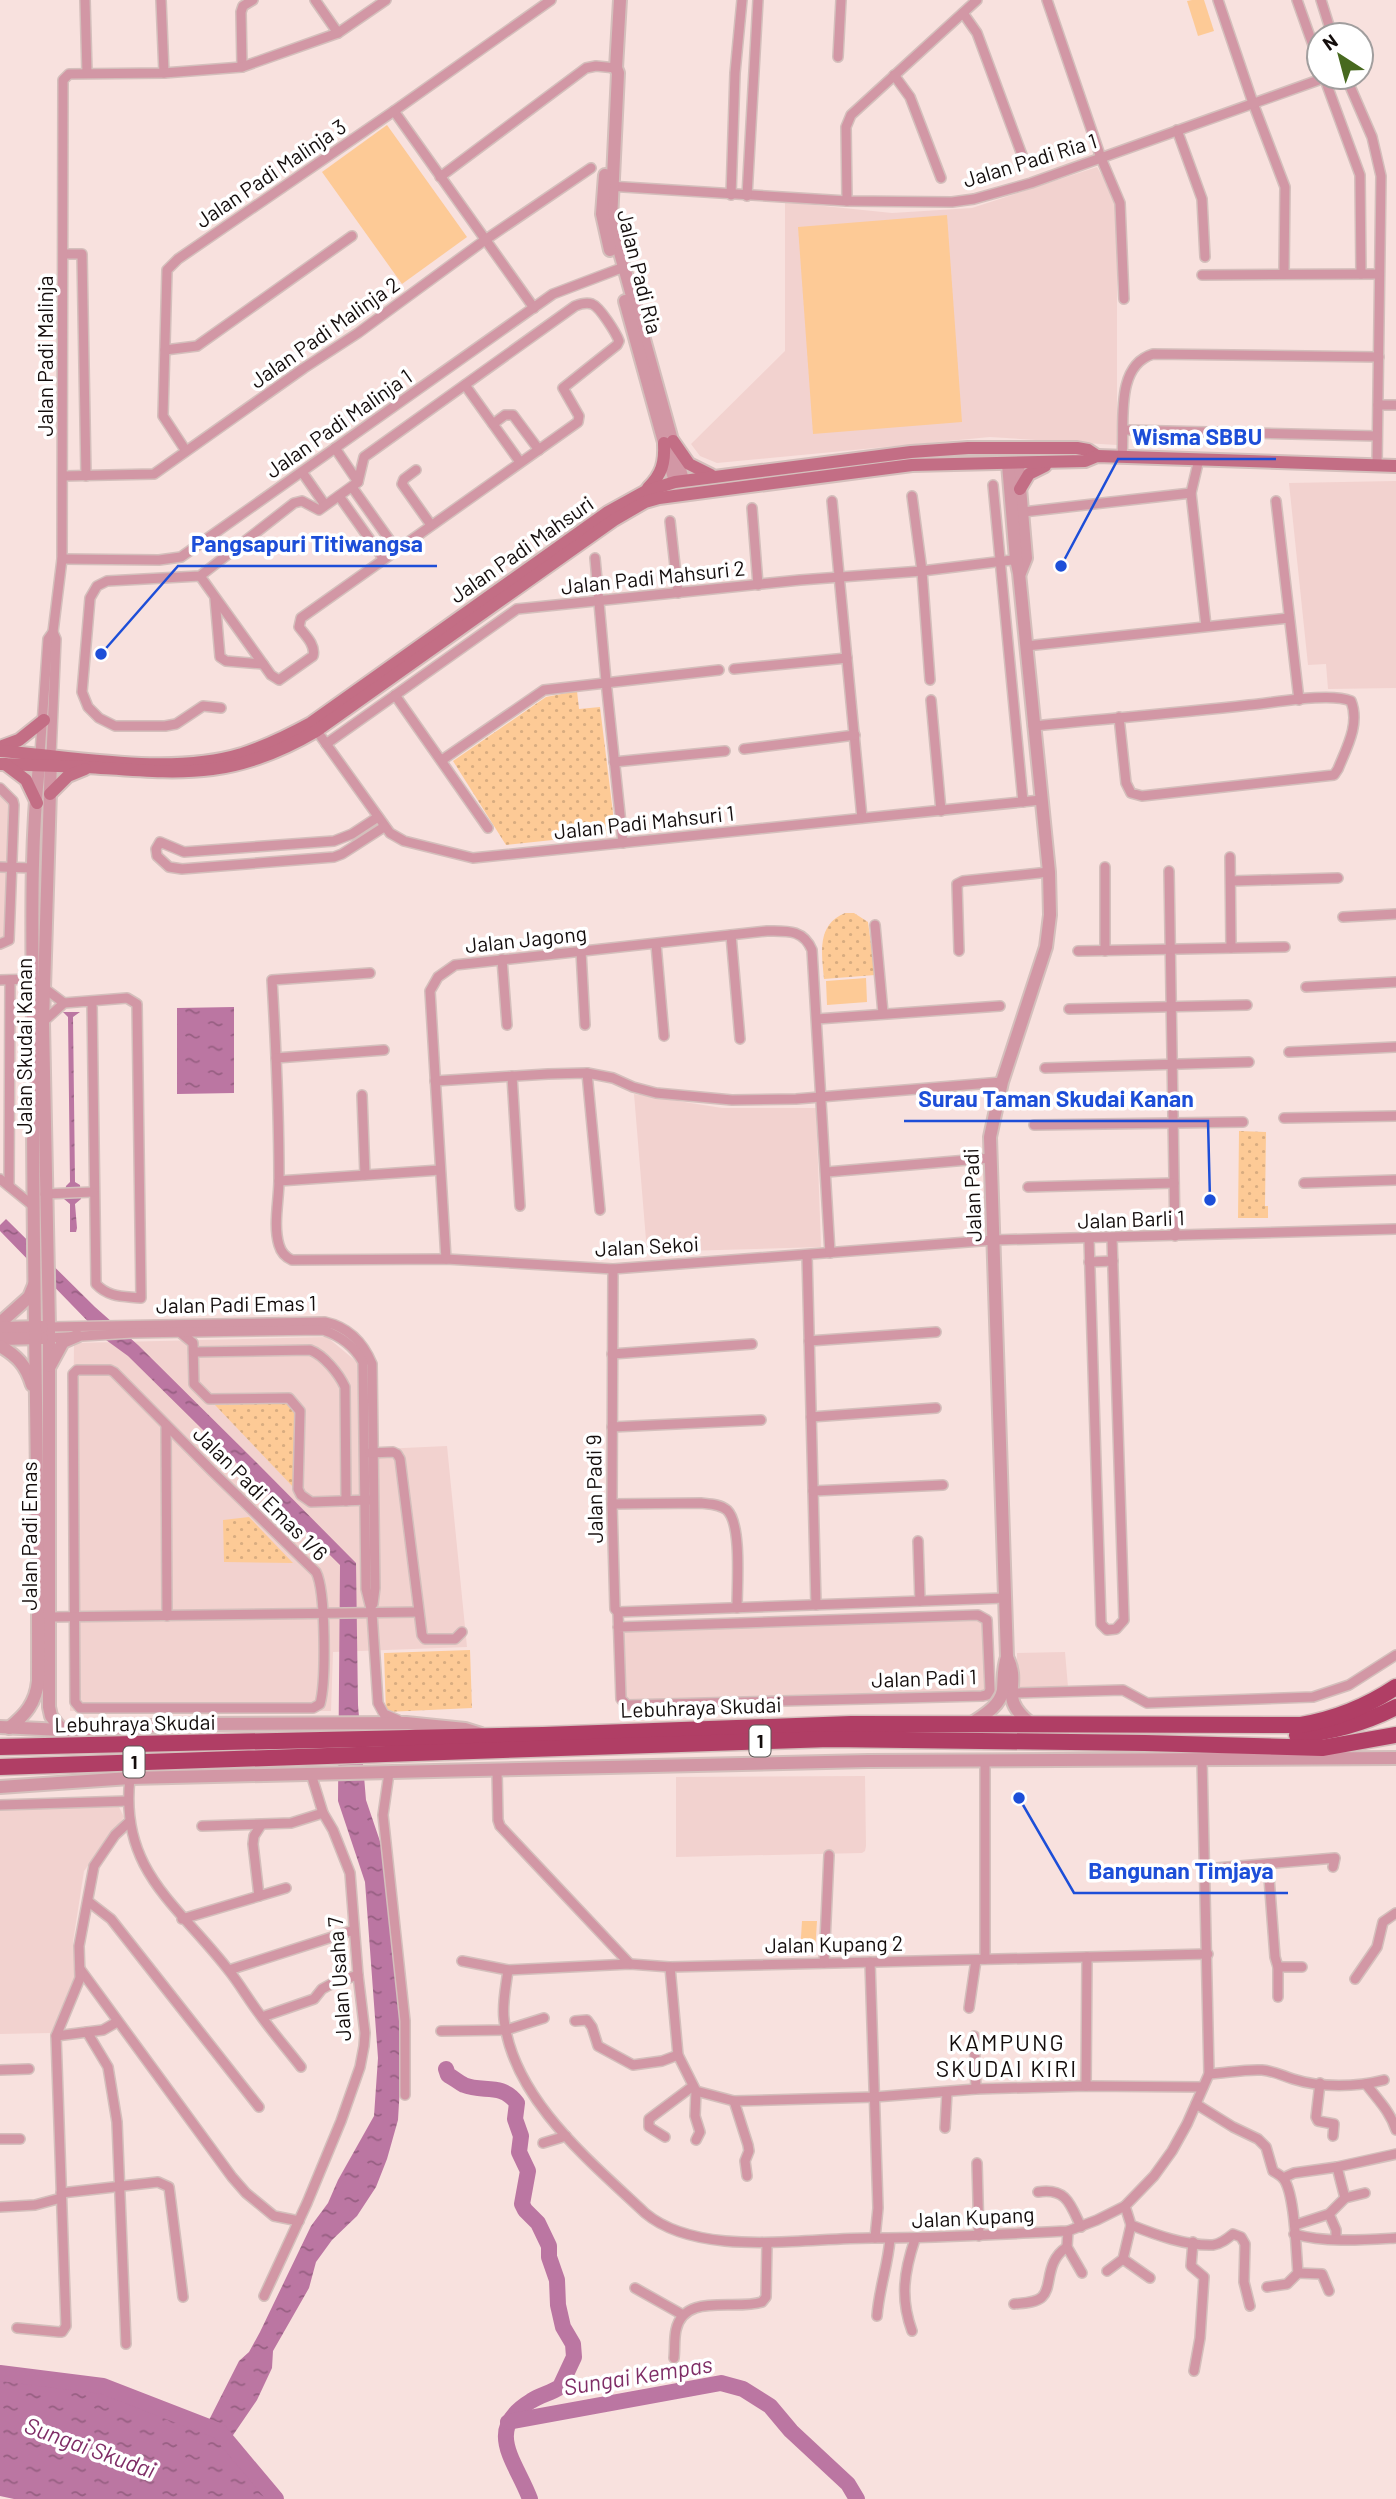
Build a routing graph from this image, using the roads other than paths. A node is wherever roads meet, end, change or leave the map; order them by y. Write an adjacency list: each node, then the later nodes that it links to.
1 (85, 0): 23 (street)
2 (161, 0): 24 (street)
3 (253, 0): 21 (street)
4 (315, 0): 19 (street)
5 (386, 0): 19 (street)
6 (551, 0): 30 (street, Jalan Padi Malinja 3)
7 (620, 0): 22 (street, Jalan Padi Ria)
8 (742, 0): 35 (street)
9 (758, 0): 36 (street)
10 (841, 0): 20 (street)
11 (977, 0): 16 (street)
12 (1047, 0): 33 (street)
13 (1218, 0): 29 (street)
14 (1297, 0): 18 (street)
15 (1321, 0): 17 (street)
16 (962, 13): 25 (street); 32 (street)
17 (1328, 21)
18 (1305, 23)
19 (338, 33): 21 (street)
20 (838, 57)
21 (242, 67): 24 (street)
22 (616, 68): 37 (street); 39 (street, Jalan Padi Ria)
23 (88, 73): 24 (street); 45 (street, Jalan Padi Malinja)
24 (164, 73)
25 (894, 75): 38 (street); 42 (street)
26 (1305, 84): 29 (street, Jalan Padi Ria 1)
27 (1330, 91): 49 (street)
28 (1352, 91): 50 (street)
29 (1253, 103): 31 (street, Jalan Padi Ria 1); 48 (street)
30 (394, 111): 37 (street); 54 (street, Jalan Padi Malinja 3)
31 (1177, 131): 33 (street, Jalan Padi Ria 1); 46 (street)
32 (1022, 156)
33 (1101, 158): 42 (street, Jalan Padi Ria 1); 52 (street)
34 (591, 168): 44 (street, Jalan Padi Malinja 2)
35 (732, 174): 36 (street); 40 (street)
36 (747, 175): 41 (street)
37 (440, 177): 44 (street)
38 (941, 178)
39 (608, 186): 40 (street, Jalan Padi Ria 1); 47 (street, Jalan Padi Ria)
40 (731, 195): 41 (street, Jalan Padi Ria 1)
41 (747, 196): 42 (street, Jalan Padi Ria 1)
42 (847, 201)
43 (352, 236): 54 (street)
44 (485, 240): 53 (street); 66 (street, Jalan Padi Malinja 2)
45 (64, 254): 77 (street, Jalan Padi Malinja); 78 (street)
46 (1205, 257)
47 (620, 268): 53 (street, Jalan Padi Malinja 1); 62 (street, Jalan Padi Ria)
48 (1284, 274): 49 (street); 51 (street)
49 (1360, 274): 50 (street)
50 (1379, 274): 55 (street)
51 (1202, 275)
52 (1124, 299)
53 (534, 308): 63 (street, Jalan Padi Malinja 1)
54 (165, 350): 66 (street, Jalan Padi Malinja 3)
55 (1379, 356): 57 (street); 60 (street)
56 (466, 386): 59 (street); 64 (street); 81 (street)
57 (1378, 405): 58 (street); 61 (street)
58 (1396, 405)
59 (493, 424): 64 (street); 71 (street)
60 (1124, 430): 61 (street); 68 (street)
61 (1377, 436): 73 (street)
62 (668, 442): 79 (main road); 80 (street, Jalan Padi Ria); 85 (main road)
63 (335, 448): 76 (street, Jalan Padi Malinja 1); 81 (street)
64 (539, 450): 71 (street)
65 (948, 450): 67 (main road, Jalan Padi Mahsuri); 70 (main road); 79 (main road, Jalan Padi Mahsuri)
66 (186, 451): 78 (street, Jalan Padi Malinja 2)
67 (1091, 453): 68 (main road, Jalan Padi Mahsuri); 70 (main road); 72 (main road, Jalan Padi Mahsuri)
68 (1122, 457): 69 (main road, Jalan Padi Mahsuri)
69 (1199, 459): 73 (main road, Jalan Padi Mahsuri); 86 (street)
70 (1013, 461): 72 (main road, Jalan Padi Mahsuri); 83 (main road, Jalan Padi Mahsuri); 84 (street, Jalan Padi); 101 (street, Jalan Padi)
71 (520, 462): 96 (street)
72 (1052, 463): 84 (main road)
73 (1377, 466): 74 (main road, Jalan Padi Mahsuri)
74 (1396, 466)
75 (416, 470): 96 (street)
76 (302, 472): 92 (street); 100 (street, Jalan Padi Malinja 1)
77 (62, 476): 78 (street, Jalan Padi Malinja 2); 100 (street, Jalan Padi Malinja)
78 (86, 476)
79 (715, 476): 80 (main road, Jalan Padi Mahsuri)
80 (679, 483): 83 (main road); 85 (main road, Jalan Padi Mahsuri); 89 (main road)
81 (355, 484): 87 (street); 97 (street)
82 (993, 485): 102 (street)
83 (742, 486): 89 (main road, Jalan Padi Mahsuri)
84 (1020, 489): 94 (street, Jalan Padi)
85 (646, 491): 127 (main road, Jalan Padi Mahsuri)
86 (1191, 493): 94 (street); 111 (street)
87 (339, 496): 92 (street); 98 (street)
88 (912, 496): 103 (street)
89 (659, 498): 127 (main road, Jalan Padi Mahsuri)
90 (832, 501): 105 (street)
91 (1276, 501): 110 (street)
92 (325, 505): 104 (street)
93 (752, 508): 106 (street)
94 (1029, 511): 101 (street, Jalan Padi)
95 (670, 521): 107 (street)
96 (431, 525): 97 (street)
97 (396, 549): 98 (street)
98 (383, 558): 115 (street)
99 (595, 558): 109 (street)
100 (62, 559): 112 (street, Jalan Padi Malinja)
101 (1021, 559): 102 (street, Jalan Padi Mahsuri 2); 113 (street, Jalan Padi)
102 (999, 561): 103 (street, Jalan Padi Mahsuri 2); 141 (street)
103 (922, 571): 105 (street, Jalan Padi Mahsuri 2); 118 (street)
104 (200, 576): 108 (street); 123 (street)
105 (840, 579): 106 (street, Jalan Padi Mahsuri 2); 114 (street)
106 (758, 584): 107 (street, Jalan Padi Mahsuri 2)
107 (678, 593): 109 (street, Jalan Padi Mahsuri 2)
108 (215, 597): 115 (street); 115 (street)
109 (600, 601): 119 (street); 120 (street, Jalan Padi Mahsuri 2)
110 (1289, 618): 111 (street); 122 (street)
111 (1206, 626): 113 (street)
112 (53, 632): 125 (street, Jalan Padi Malinja); 133 (street, Jalan Padi Malinja)
113 (1026, 646): 126 (street, Jalan Padi)
114 (847, 658): 116 (street); 128 (street)
115 (263, 664)
116 (734, 669)
117 (719, 670): 119 (street)
118 (930, 680)
119 (606, 681): 134 (street); 135 (street)
120 (396, 695): 129 (street, Jalan Padi Mahsuri 2); 134 (street)
121 (931, 700): 143 (street)
122 (1300, 700): 124 (street); 124 (street)
123 (221, 708)
124 (1119, 717): 126 (street)
125 (44, 720): 130 (main road); 133 (street, Jalan Padi Malinja)
126 (1034, 726): 140 (street, Jalan Padi)
127 (313, 727): 129 (street); 133 (main road, Jalan Padi Mahsuri); 137 (main road, Jalan Padi Mahsuri)
128 (855, 735): 131 (street); 145 (street)
129 (326, 744): 144 (street)
130 (0, 749): 133 (main road, Jalan Padi Mahsuri)
131 (744, 749)
132 (725, 751): 135 (street)
133 (45, 760): 136 (main road, Jalan Padi Mahsuri); 137 (main road, Jalan Padi Mahsuri); 139 (street, Jalan Skudai Kanan); 142 (street, Jalan Skudai Kanan)
134 (442, 760): 147 (street)
135 (614, 762): 149 (street)
136 (2, 764): 142 (main road)
137 (89, 767): 139 (main road)
138 (0, 789): 153 (street)
139 (50, 794): 176 (street, Jalan Skudai Kanan)
140 (1041, 800): 141 (street, Jalan Padi Mahsuri 1); 157 (street, Jalan Padi)
141 (1023, 802): 143 (street, Jalan Padi Mahsuri 1)
142 (37, 803): 155 (street, Jalan Skudai Kanan)
143 (941, 811): 145 (street, Jalan Padi Mahsuri 1)
144 (378, 817): 146 (street); 148 (street)
145 (862, 818): 149 (street, Jalan Padi Mahsuri 1)
146 (384, 827): 149 (street, Jalan Padi Mahsuri 1); 150 (street)
147 (488, 828)
148 (334, 841): 150 (street); 150 (street)
149 (623, 843)
150 (334, 857)
151 (1230, 857): 159 (street)
152 (0, 867): 153 (street)
153 (13, 867): 155 (street); 164 (street)
154 (1105, 867): 172 (street)
155 (33, 868): 176 (street, Jalan Skudai Kanan)
156 (1169, 871): 167 (street)
157 (1049, 872): 170 (street); 202 (street, Jalan Padi)
158 (1338, 878): 159 (street)
159 (1231, 881): 168 (street)
160 (1396, 914): 161 (street)
161 (1343, 917)
162 (875, 925): 185 (street)
163 (731, 935): 165 (street, Jalan Jagong); 186 (street, Jalan Jagong); 191 (street)
164 (0, 944)
165 (656, 944): 169 (street, Jalan Jagong); 190 (street)
166 (1286, 947): 168 (street)
167 (1168, 948): 168 (street); 172 (street); 183 (street)
168 (1231, 948)
169 (581, 951): 173 (street, Jalan Jagong); 189 (street)
170 (959, 951)
171 (1079, 951): 172 (street)
172 (1105, 951)
173 (502, 959): 188 (street); 201 (street, Jalan Jagong)
174 (370, 973): 195 (street)
175 (5, 980): 176 (street); 219 (street)
176 (40, 982): 180 (street); 187 (street, Jalan Skudai Kanan); 223 (street, Jalan Skudai Kanan)
177 (1396, 982): 178 (street)
178 (1307, 987)
179 (92, 1002): 180 (street); 221 (street); 221 (street)
180 (64, 1003): 187 (street)
181 (1247, 1005): 183 (street)
182 (1000, 1006): 185 (street)
183 (1170, 1007): 184 (street); 197 (street)
184 (1069, 1009)
185 (883, 1013): 186 (street)
186 (817, 1019): 204 (street)
187 (43, 1022): 222 (street, Jalan Skudai Kanan)
188 (508, 1025)
189 (585, 1025)
190 (664, 1036)
191 (740, 1039)
192 (1396, 1047): 194 (street)
193 (384, 1050): 195 (street)
194 (1289, 1052)
195 (276, 1058): 216 (street)
196 (1249, 1062): 197 (street)
197 (1171, 1064): 198 (street); 208 (street)
198 (1045, 1068)
199 (587, 1073): 200 (street); 204 (street); 225 (street)
200 (512, 1076): 201 (street); 224 (street)
201 (435, 1081): 211 (street, Jalan Jagong)
202 (1002, 1082): 204 (street); 210 (street, Jalan Padi)
203 (362, 1095): 213 (street)
204 (821, 1096): 212 (street)
205 (1396, 1115): 206 (street)
206 (1284, 1118)
207 (1243, 1122): 208 (street)
208 (1172, 1124): 209 (street); 217 (street)
209 (1034, 1125)
210 (991, 1158): 212 (street); 230 (street, Jalan Padi)
211 (440, 1170): 213 (street); 233 (street, Jalan Jagong)
212 (827, 1172): 231 (street)
213 (365, 1175): 216 (street)
214 (0, 1179): 219 (street)
215 (1396, 1180): 218 (street)
216 (279, 1181): 233 (street, Jalan Sekoi)
217 (1174, 1183): 220 (street); 227 (street)
218 (1304, 1183)
219 (9, 1186): 223 (street)
220 (1028, 1187)
221 (93, 1192): 222 (street)
222 (45, 1194): 243 (street, Jalan Skudai Kanan)
223 (32, 1205): 237 (street, Jalan Skudai Kanan)
224 (520, 1206)
225 (600, 1210)
226 (1396, 1229): 227 (street, Jalan Barli 1)
227 (1175, 1236): 228 (street, Jalan Barli 1)
228 (1112, 1238): 229 (street, Jalan Barli 1); 234 (street)
229 (1088, 1239): 230 (street, Jalan Barli 1); 235 (street)
230 (994, 1240): 231 (street, Jalan Sekoi); 266 (street, Jalan Padi)
231 (830, 1253): 232 (street, Jalan Sekoi)
232 (807, 1255): 236 (street, Jalan Sekoi); 247 (street)
233 (446, 1259): 236 (street, Jalan Sekoi)
234 (1113, 1261): 235 (street); 235 (street)
235 (1089, 1262)
236 (613, 1269): 251 (street, Jalan Padi 9)
237 (36, 1278): 238 (street); 243 (street, Jalan Skudai Kanan)
238 (0, 1322)
239 (0, 1328): 243 (street, Jalan Padi Emas 1)
240 (130, 1330): 244 (street, Jalan Padi Emas 1); 245 (street, Jalan Padi Emas 1); 259 (street, Jalan Padi Emas 1)
241 (211, 1332): 245 (street, Jalan Padi Emas 1); 250 (street); 259 (street, Jalan Padi Emas 1)
242 (936, 1332): 247 (street)
243 (42, 1333): 244 (street, Jalan Padi Emas 1); 244 (street, Jalan Padi Emas 1); 246 (street, Jalan Padi Emas 1); 252 (street, Jalan Padi Emas); 253 (street, Jalan Padi Emas)
244 (85, 1333): 252 (street)
245 (177, 1333): 250 (street)
246 (0, 1339)
247 (809, 1341): 255 (street)
248 (752, 1344): 251 (street)
249 (0, 1346): 253 (street)
250 (193, 1347): 263 (street); 263 (street)
251 (612, 1354): 258 (street, Jalan Padi 9)
252 (48, 1370): 275 (street, Jalan Padi Emas)
253 (35, 1395): 290 (street, Jalan Padi Emas)
254 (936, 1408): 255 (street)
255 (811, 1417): 261 (street)
256 (761, 1420): 258 (street)
257 (166, 1425): 273 (street, Jalan Padi Emas 1/6); 274 (street); 276 (street, Jalan Padi Emas 1/6)
258 (612, 1427): 264 (street, Jalan Padi 9)
259 (368, 1453): 262 (street, Jalan Padi Emas 1); 270 (street)
260 (943, 1485): 261 (street)
261 (813, 1491): 268 (street)
262 (370, 1500): 263 (street); 272 (street, Jalan Padi Emas 1)
263 (346, 1501)
264 (612, 1504): 269 (street); 271 (street, Jalan Padi 9)
265 (918, 1541): 267 (street)
266 (1005, 1598): 267 (street); 280 (street, Jalan Padi)
267 (920, 1601): 268 (street)
268 (816, 1605): 269 (street)
269 (737, 1608): 271 (street)
270 (418, 1612): 272 (street); 278 (street)
271 (618, 1612): 277 (street, Jalan Padi 9)
272 (368, 1613): 273 (street); 286 (street, Jalan Padi Emas 1)
273 (328, 1614): 274 (street); 284 (street, Jalan Padi Emas 1/6)
274 (167, 1616): 276 (street)
275 (50, 1617): 276 (street); 291 (street, Jalan Padi Emas)
276 (75, 1617): 284 (street)
277 (618, 1627): 283 (street, Jalan Padi 9); 283 (street, Jalan Padi 1)
278 (462, 1632)
279 (1396, 1655): 282 (street)
280 (1007, 1657): 282 (street, Jalan Padi); 287 (street, Jalan Padi)
281 (1396, 1687): 288 (highway, Lebuhraya Skudai / 1)
282 (1012, 1693): 288 (street, Jalan Padi)
283 (627, 1705)
284 (199, 1707): 289 (street)
285 (1396, 1707): 294 (highway)
286 (406, 1723): 289 (street); 293 (street)
287 (972, 1723): 288 (highway, Lebuhraya Skudai / 1); 293 (highway, Lebuhraya Skudai / 1)
288 (1030, 1723)
289 (199, 1724): 291 (street)
290 (4, 1728): 291 (street)
291 (62, 1730)
292 (1396, 1735): 294 (highway, Lebuhraya Skudai / 1)
293 (487, 1736): 296 (highway, Lebuhraya Skudai / 1)
294 (1145, 1743): 296 (highway, Lebuhraya Skudai / 1)
295 (6, 1746): 297 (highway, Lebuhraya Skudai / 1)
296 (376, 1747): 297 (highway, Lebuhraya Skudai / 1)
297 (313, 1749): 301 (highway, Lebuhraya Skudai / 1)
298 (1396, 1758): 299 (street)
299 (1202, 1759): 300 (street); 316 (street, Jalan Kupang)
300 (985, 1762): 302 (street); 325 (street)
301 (0, 1767)
302 (497, 1771): 303 (street); 329 (street)
303 (388, 1773): 304 (street); 362 (street)
304 (312, 1774): 305 (street); 309 (street, Jalan Usaha 7)
305 (131, 1778): 306 (street); 307 (street)
306 (0, 1787)
307 (128, 1801): 308 (street); 310 (street)
308 (0, 1805)
309 (323, 1813): 311 (street); 322 (street, Jalan Usaha 7)
310 (130, 1821): 319 (street); 321 (street)
311 (261, 1825): 312 (street); 318 (street)
312 (202, 1826)
313 (829, 1854): 328 (street)
314 (1268, 1864): 315 (street); 316 (street); 332 (street)
315 (1333, 1867)
316 (1205, 1870): 323 (street, Jalan Kupang)
317 (286, 1888): 318 (street)
318 (259, 1896): 321 (street)
319 (89, 1902): 330 (street); 366 (street)
320 (1396, 1913): 337 (street)
321 (182, 1919): 334 (street)
322 (354, 1930): 334 (street); 336 (street, Jalan Usaha 7)
323 (1208, 1954): 324 (street, Jalan Kupang 2); 353 (street, Jalan Kupang)
324 (1087, 1957): 325 (street, Jalan Kupang 2); 357 (street)
325 (980, 1959): 327 (street, Jalan Kupang 2); 339 (street)
326 (462, 1961): 335 (street, Jalan Kupang 2)
327 (870, 1962): 328 (street, Jalan Kupang 2); 363 (street)
328 (824, 1963): 331 (street, Jalan Kupang 2)
329 (630, 1964): 331 (street, Jalan Kupang 2); 335 (street, Jalan Kupang 2)
330 (79, 1967): 343 (street); 347 (street)
331 (670, 1967): 349 (street)
332 (1278, 1967): 333 (street); 338 (street)
333 (1302, 1967)
334 (229, 1970): 340 (street)
335 (508, 1970): 344 (street, Jalan Kupang)
336 (358, 1975): 340 (street); 389 (street, Jalan Usaha 7)
337 (1355, 1979)
338 (1278, 1997)
339 (969, 2008)
340 (261, 2017): 350 (street)
341 (544, 2018): 344 (street)
342 (575, 2021): 349 (street)
343 (117, 2022): 346 (street); 389 (street)
344 (506, 2030): 345 (street); 369 (street, Jalan Kupang)
345 (441, 2031)
346 (87, 2032): 347 (street); 381 (street)
347 (56, 2036): 384 (street)
348 (974, 2036): 360 (street)
349 (678, 2055): 359 (street)
350 (301, 2067)
351 (29, 2069): 352 (street)
352 (0, 2070)
353 (1209, 2074): 355 (street); 358 (street, Jalan Kupang)
354 (1384, 2080): 356 (street)
355 (1320, 2084): 356 (street); 370 (street)
356 (1366, 2084): 368 (street)
357 (1086, 2086): 358 (street); 360 (street)
358 (1203, 2087): 365 (street, Jalan Kupang)
359 (694, 2088): 364 (street); 371 (street); 374 (street)
360 (976, 2089): 361 (street)
361 (947, 2092): 363 (street); 367 (street)
362 (405, 2095)
363 (875, 2097): 364 (street); 395 (street)
364 (734, 2101): 379 (street)
365 (1196, 2104): 380 (street); 386 (street, Jalan Kupang)
366 (259, 2107)
367 (945, 2128)
368 (1396, 2130)
369 (566, 2136): 375 (street); 401 (street, Jalan Kupang)
370 (1333, 2136)
371 (665, 2137)
372 (20, 2138): 373 (street)
373 (0, 2139)
374 (696, 2140)
375 (543, 2143)
376 (1396, 2154): 378 (street)
377 (977, 2163): 394 (street)
378 (1338, 2167): 380 (street); 385 (street)
379 (747, 2176)
380 (1283, 2178): 392 (street)
381 (120, 2186): 384 (street); 412 (street); 419 (street)
382 (1038, 2192): 391 (street)
383 (1365, 2193): 385 (street)
384 (61, 2196): 387 (street); 417 (street)
385 (1345, 2198): 388 (street)
386 (1125, 2206): 390 (street); 391 (street, Jalan Kupang)
387 (0, 2207)
388 (1329, 2214): 392 (street); 399 (street)
389 (299, 2221): 411 (street, Jalan Usaha 7)
390 (1131, 2225): 400 (street); 403 (street)
391 (1081, 2227): 393 (street, Jalan Kupang)
392 (1295, 2230): 399 (street); 406 (street)
393 (1068, 2231): 394 (street, Jalan Kupang); 402 (street)
394 (979, 2236): 398 (street, Jalan Kupang)
395 (875, 2238): 397 (street, Jalan Kupang); 401 (street, Jalan Kupang)
396 (1396, 2238): 399 (street)
397 (890, 2239): 398 (street, Jalan Kupang); 416 (street)
398 (915, 2239): 418 (street)
399 (1336, 2239)
400 (1193, 2242): 414 (street); 421 (street)
401 (767, 2243): 415 (street)
402 (1067, 2247): 405 (street); 413 (street)
403 (1124, 2259): 404 (street); 407 (street)
404 (1107, 2271)
405 (1082, 2273)
406 (1298, 2273): 408 (street); 410 (street)
407 (1150, 2278)
408 (1267, 2287)
409 (635, 2288): 415 (street)
410 (1329, 2291)
411 (264, 2296)
412 (183, 2297)
413 (1014, 2304)
414 (1250, 2306)
415 (683, 2315): 420 (street)
416 (877, 2316)
417 (17, 2328)
418 (912, 2331)
419 (126, 2344)
420 (674, 2358)
421 (1194, 2371)

